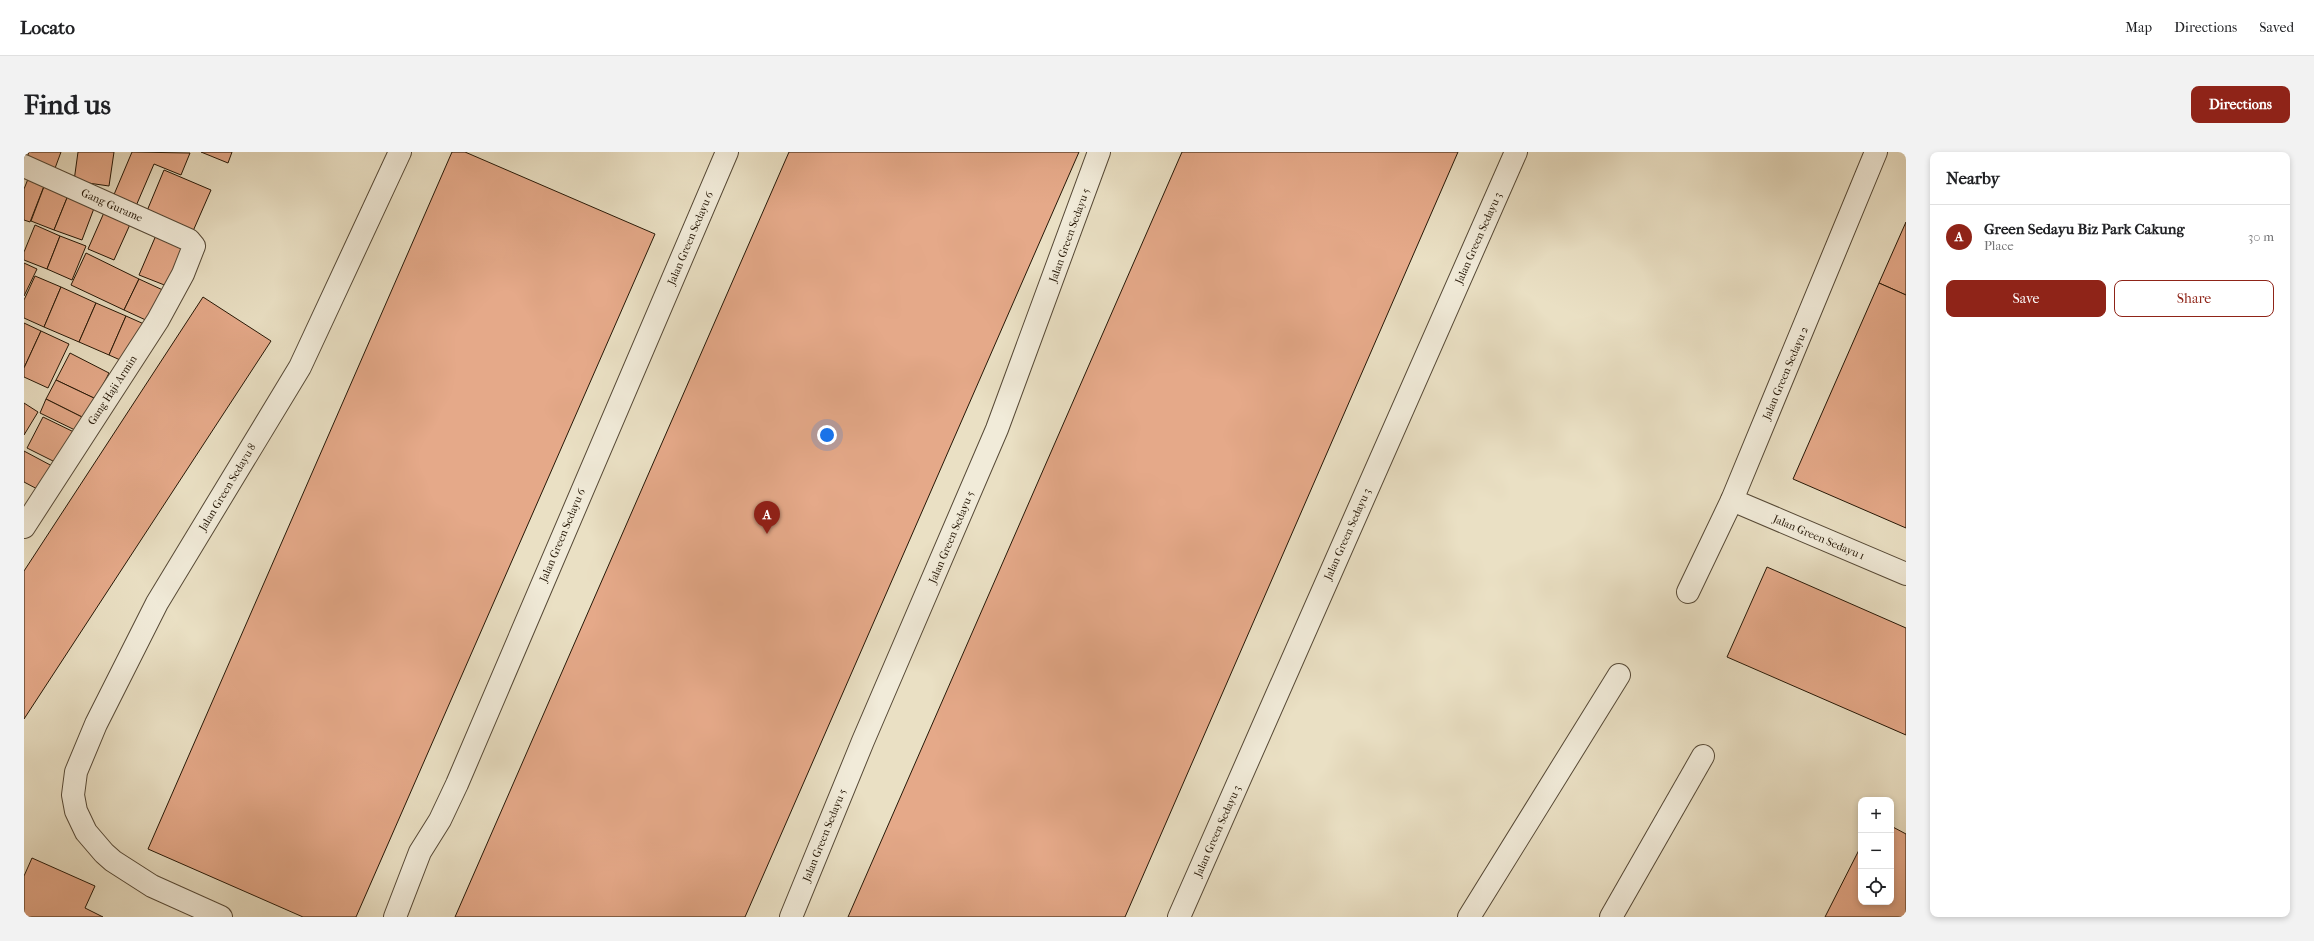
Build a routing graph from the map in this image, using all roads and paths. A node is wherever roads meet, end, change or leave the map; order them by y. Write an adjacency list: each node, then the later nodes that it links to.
1 (400, 152): 14 (street, Jalan Green Sedayu 8)
2 (727, 152): 15 (street, Jalan Green Sedayu 6)
3 (1099, 152): 16 (street, Jalan Green Sedayu 5)
4 (1516, 152): 17 (street, Jalan Green Sedayu 3)
5 (1876, 152): 8 (street, Jalan Green Sedayu 2)
6 (24, 166): 7 (street, Gang Gurame)
7 (194, 249): 9 (street, Gang Haji Armin)
8 (1732, 500): 10 (street, Jalan Green Sedayu 1); 11 (street, Jalan Green Sedayu 2)
9 (24, 527)
10 (1906, 574)
11 (1688, 592)
12 (1619, 675): 18 (street)
13 (1703, 756): 19 (street)
14 (221, 917)
15 (395, 917)
16 (791, 917)
17 (1179, 917)
18 (1469, 917)
19 (1611, 917)

